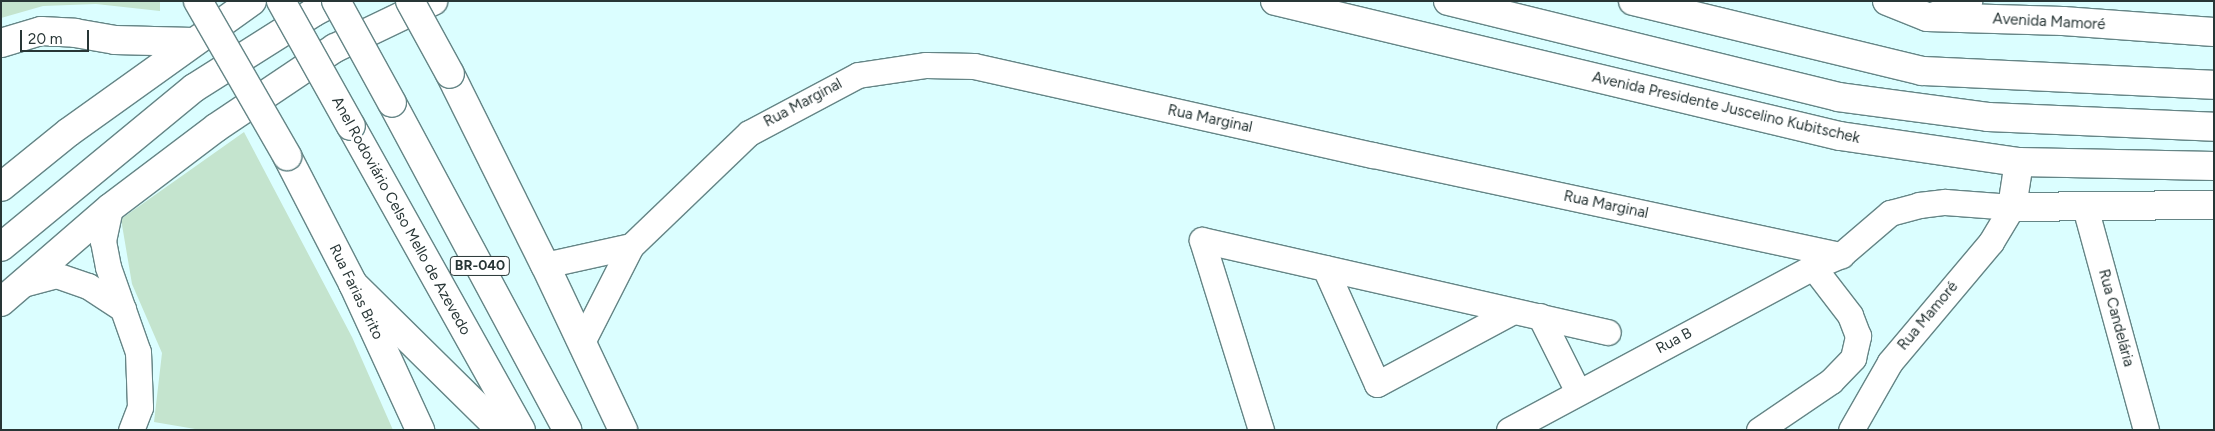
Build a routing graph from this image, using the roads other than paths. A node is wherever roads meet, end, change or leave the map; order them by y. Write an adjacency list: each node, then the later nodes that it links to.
1 (198, 1): 32 (main road, Rua Farias Brito, bridge)
2 (252, 1): 14 (main road)
3 (281, 1): 43 (main road, Anel Rodoviário Celso Mello de Azevedo / BR-040, bridge)
4 (336, 1): 26 (main road); 44 (main road, BR-040, bridge)
5 (410, 1): 28 (main road, bridge)
6 (434, 1): 24 (main road)
7 (1275, 1): 18 (main road, Avenida Presidente Juscelino Kubitschek)
8 (1448, 1): 17 (main road)
9 (1633, 1): 16 (main road)
10 (1887, 1): 12 (main road, Avenida Mamoré)
11 (1969, 1): 12 (street)
12 (1927, 17): 13 (main road, Avenida Mamoré)
13 (2214, 32)
14 (193, 42): 15 (main road); 20 (main road)
15 (1, 43)
16 (2214, 85)
17 (2214, 126)
18 (2020, 162): 19 (main road, Avenida Presidente Juscelino Kubitschek); 22 (main road)
19 (2214, 166)
20 (1, 187)
21 (2214, 204): 23 (main road)
22 (2012, 207): 23 (main road); 27 (street, Rua B); 49 (street, Rua Mamoré)
23 (2085, 207): 50 (street, Rua Candelária)
24 (110, 208): 31 (main road); 34 (street)
25 (631, 246): 27 (street, Rua Marginal); 28 (street); 38 (street, Rua Marginal)
26 (1, 247)
27 (1841, 255): 29 (street, Rua B)
28 (545, 265): 38 (main road)
29 (1813, 267): 39 (street, Rua B); 48 (street)
30 (1326, 268): 35 (street); 35 (street); 46 (street)
31 (23, 284): 33 (main road); 34 (street)
32 (353, 284): 41 (main road, Rua Farias Brito); 42 (main road)
33 (1, 302)
34 (123, 310): 40 (street)
35 (1513, 310): 36 (street)
36 (1540, 316): 37 (street); 39 (street)
37 (1608, 332)
38 (581, 344): 45 (main road)
39 (1578, 392): 47 (street, Rua B)
40 (131, 430)
41 (420, 430)
42 (501, 430)
43 (521, 430)
44 (567, 430)
45 (623, 430)
46 (1261, 430)
47 (1509, 430)
48 (1758, 430)
49 (1851, 430)
50 (2146, 430)

